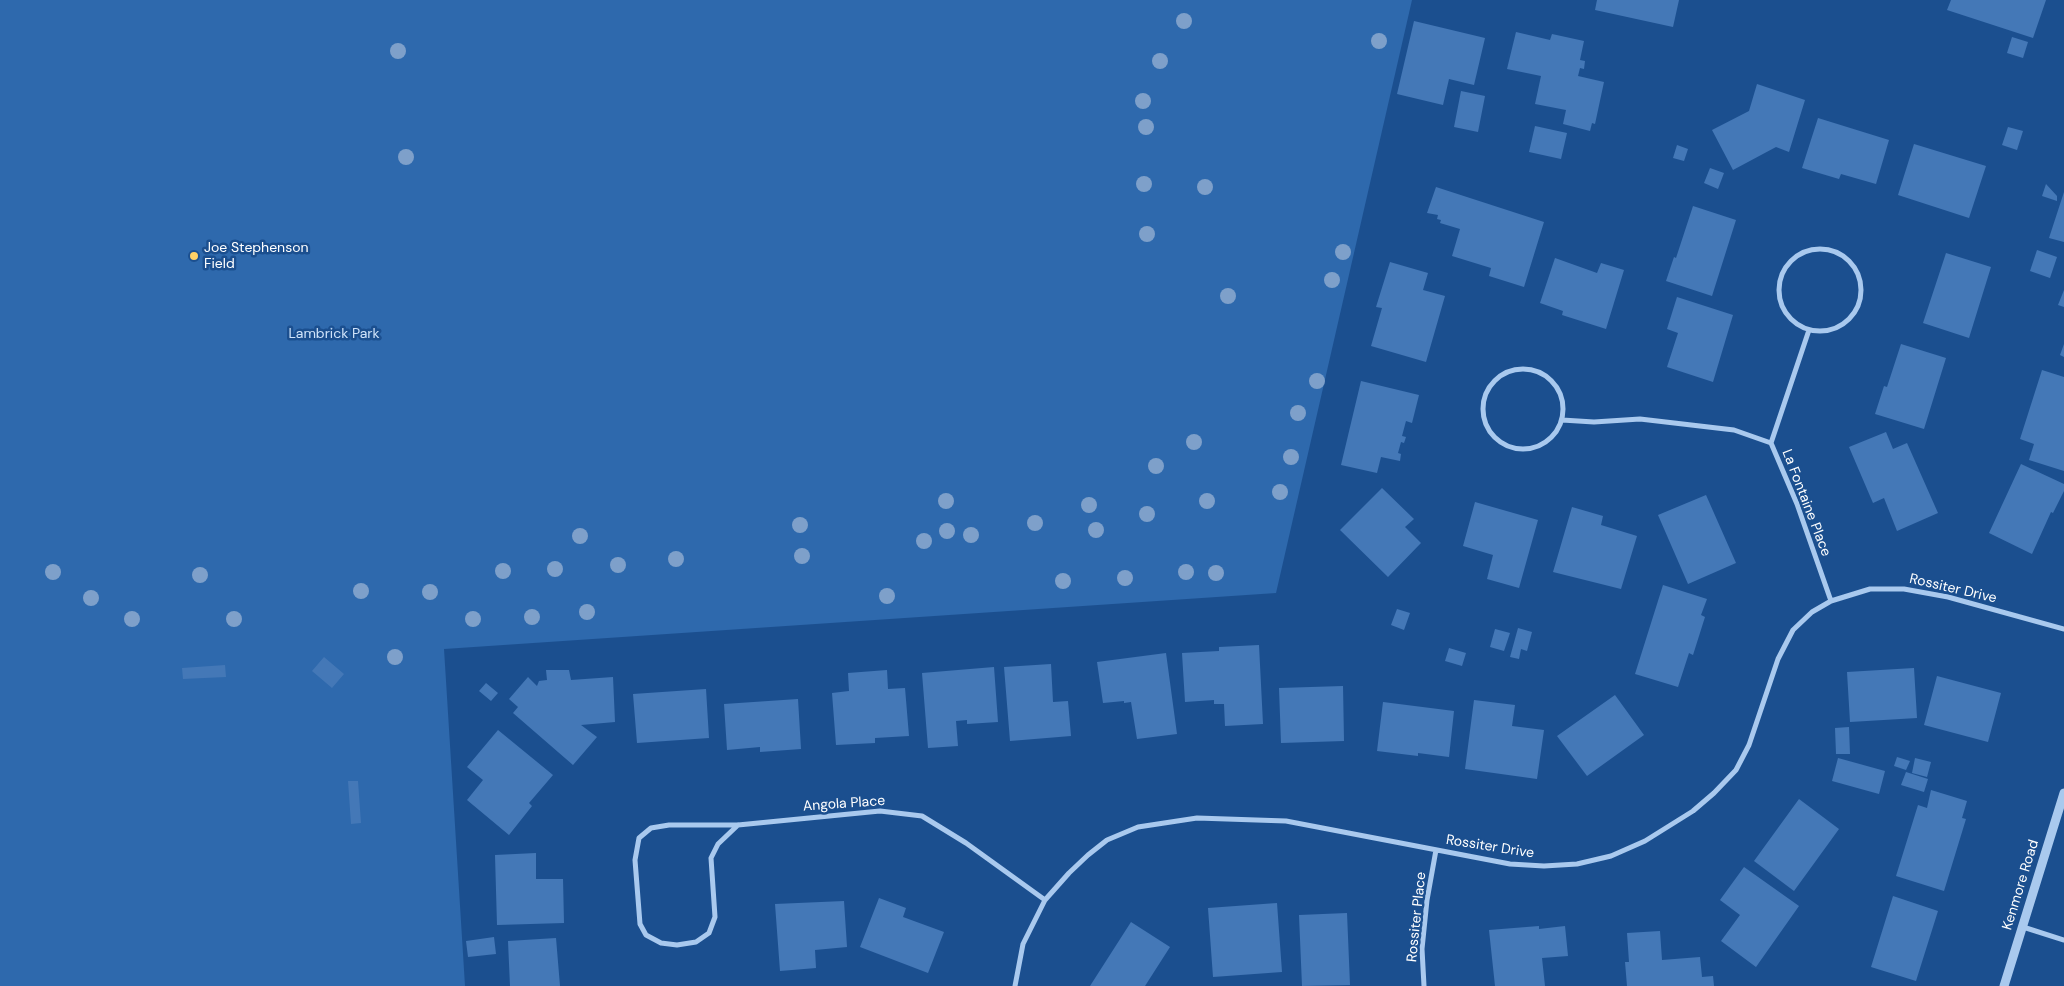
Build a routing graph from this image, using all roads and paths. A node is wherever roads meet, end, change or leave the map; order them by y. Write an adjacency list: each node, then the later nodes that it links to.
1 (1809, 330): 1 (street); 3 (street)
2 (1562, 420): 2 (street); 3 (street, La Fontaine Place)
3 (1771, 444): 4 (street, La Fontaine Place)
4 (1831, 601): 5 (street, Rossiter Drive); 8 (street, Rossiter Drive)
5 (2064, 629)
6 (2064, 793): 10 (street, Kenmore Road)
7 (738, 825): 7 (street, Angola Place); 9 (street, Angola Place)
8 (1436, 850): 9 (street, Rossiter Drive); 13 (street, Rossiter Place)
9 (1045, 900): 12 (street, Rossiter Drive)
10 (2022, 927): 11 (street); 14 (street, Kenmore Road)
11 (2064, 940)
12 (1015, 986)
13 (1424, 986)
14 (2004, 986)

